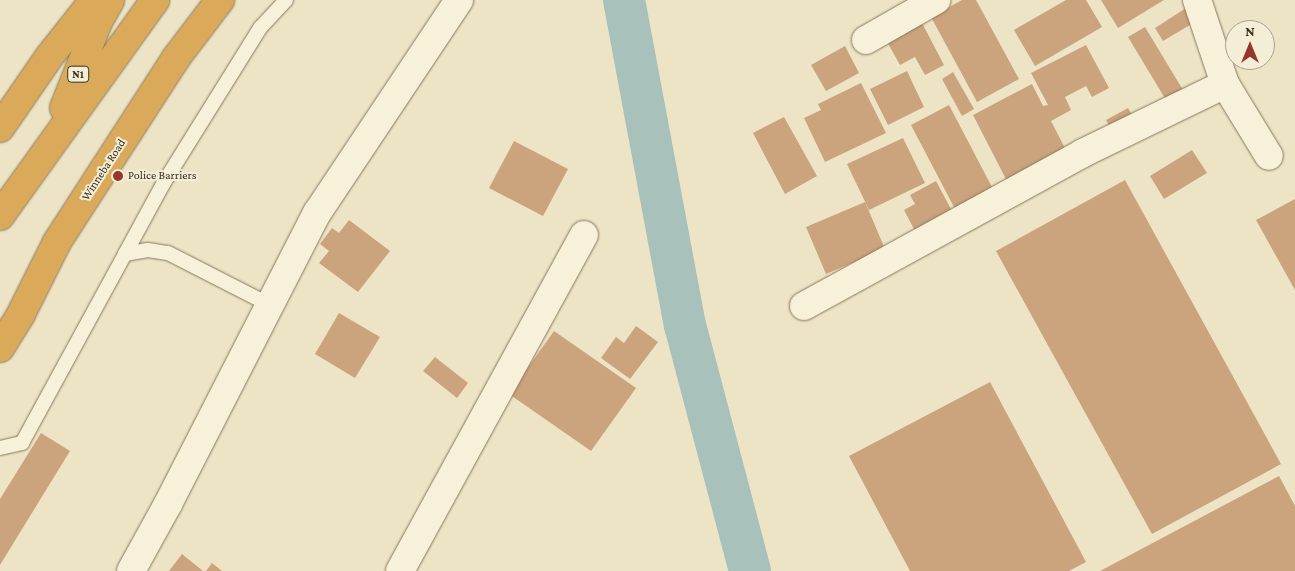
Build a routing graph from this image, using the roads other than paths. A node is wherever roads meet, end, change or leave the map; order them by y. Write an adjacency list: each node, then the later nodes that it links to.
1 (94, 0): 11 (highway)
2 (110, 0): 12 (highway, N1)
3 (155, 0): 12 (highway)
4 (220, 0): 19 (highway, Winneba Road)
5 (286, 0): 16 (lane)
6 (459, 0): 17 (street)
7 (936, 0): 9 (street)
8 (1197, 0): 10 (street)
9 (866, 40)
10 (1225, 84): 13 (street); 18 (street)
11 (0, 128)
12 (47, 149): 14 (highway, N1)
13 (1269, 156)
14 (0, 216)
15 (584, 235): 22 (street)
16 (125, 254): 17 (lane); 20 (lane)
17 (270, 305): 21 (street)
18 (804, 306)
19 (0, 348)
20 (0, 448)
21 (131, 571)
22 (400, 571)

